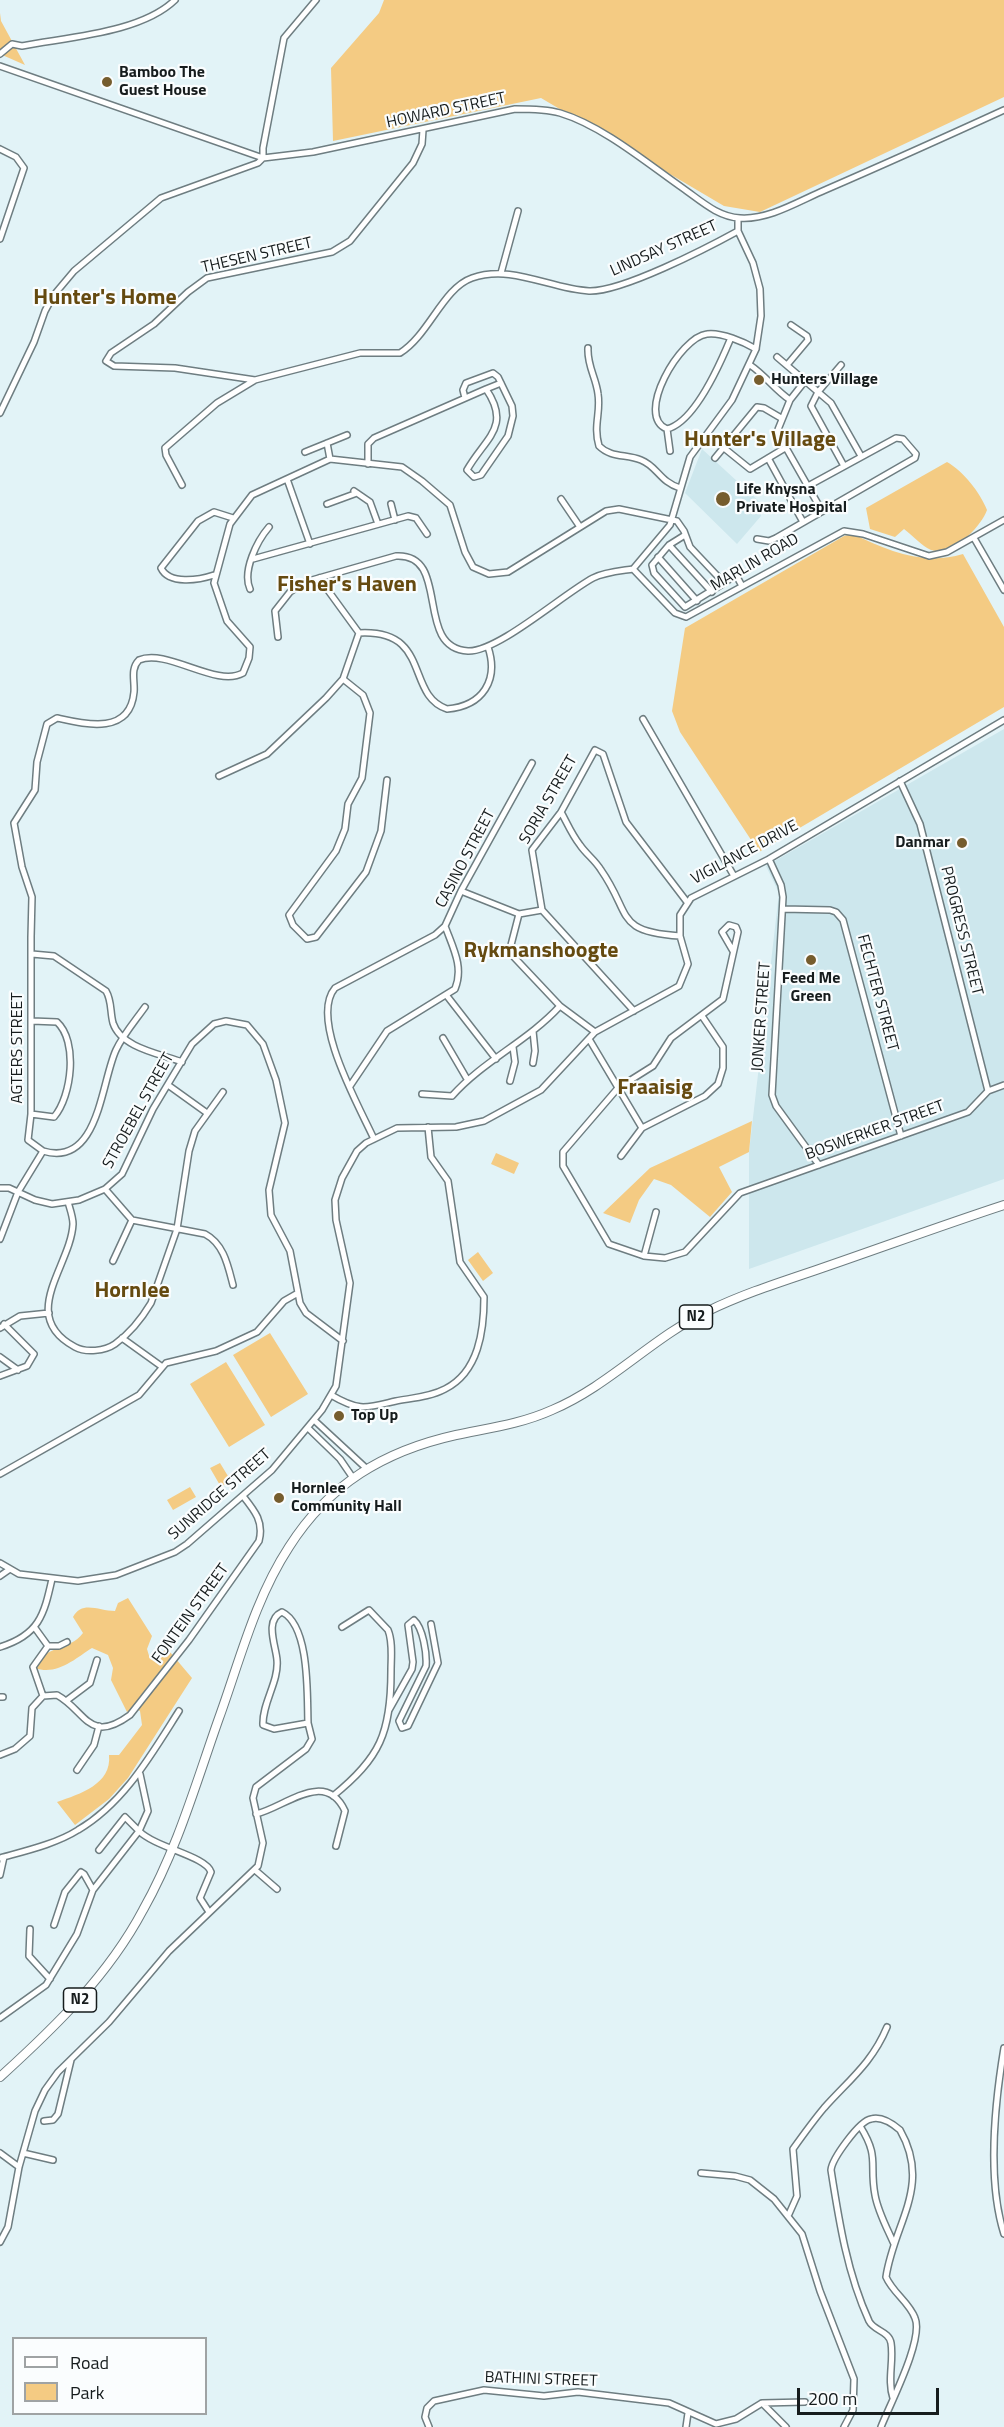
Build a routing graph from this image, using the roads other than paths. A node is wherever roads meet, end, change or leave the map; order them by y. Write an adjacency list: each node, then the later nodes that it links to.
1 (175, 0): 3 (street)
2 (316, 0): 8 (street)
3 (0, 54)
4 (0, 66): 8 (street)
5 (1004, 110): 10 (street)
6 (423, 130): 8 (street, HOWARD STREET); 10 (street, HOWARD STREET); 22 (street, THESEN STREET)
7 (0, 149): 12 (street)
8 (263, 158): 29 (street, HOWARD STREET)
9 (518, 211): 13 (street)
10 (738, 219): 11 (street)
11 (738, 231): 13 (street, LINDSAY STREET); 17 (street)
12 (0, 238)
13 (501, 273): 22 (street, LINDSAY STREET)
14 (791, 325): 20 (street)
15 (730, 339): 17 (street); 31 (street); 31 (street)
16 (588, 348): 47 (street)
17 (756, 349): 19 (street)
18 (777, 357): 20 (street)
19 (750, 365): 28 (street); 47 (street)
20 (788, 365): 23 (street)
21 (841, 365): 26 (street)
22 (255, 380): 45 (street, LINDSAY STREET)
23 (805, 381): 26 (street); 28 (street)
24 (501, 383): 25 (street); 25 (street); 27 (street)
25 (486, 389): 27 (street)
26 (818, 392): 38 (street); 43 (street)
27 (465, 398): 42 (street)
28 (790, 400): 30 (street)
29 (0, 412)
30 (781, 418): 34 (street); 35 (street)
31 (667, 429): 36 (street)
32 (347, 435): 33 (street)
33 (327, 443): 37 (street); 41 (street)
34 (724, 448): 39 (street); 40 (street)
35 (785, 448): 40 (street); 46 (street)
36 (670, 451)
37 (305, 452)
38 (861, 456): 43 (street); 51 (street)
39 (715, 458)
40 (768, 458): 56 (street)
41 (330, 459): 42 (street); 44 (street)
42 (368, 464): 59 (street)
43 (844, 466): 46 (street)
44 (288, 479): 52 (street); 64 (street)
45 (182, 485)
46 (808, 486): 51 (street)
47 (680, 488): 53 (street)
48 (561, 499): 59 (street)
49 (327, 504): 57 (street)
50 (391, 504): 54 (street)
51 (822, 511): 56 (street)
52 (233, 518): 69 (street); 69 (street)
53 (673, 519): 59 (street); 61 (street); 68 (street)
54 (395, 520): 57 (street); 60 (street)
55 (1004, 520): 62 (street, MARLIN ROAD)
56 (803, 522): 63 (street)
57 (378, 525): 64 (street)
58 (269, 527): 67 (street)
59 (580, 527)
60 (427, 534)
61 (684, 535): 65 (street); 71 (street)
62 (974, 538): 72 (street, MARLIN ROAD); 74 (street)
63 (757, 540)
64 (310, 544): 67 (street)
65 (669, 545): 66 (street); 75 (street)
66 (658, 557): 76 (street); 76 (street)
67 (253, 559): 73 (street)
68 (633, 569): 72 (street, MARLIN ROAD); 79 (street)
69 (214, 575): 98 (street, AGTERS STREET)
70 (319, 578): 77 (street); 78 (street); 79 (street)
71 (724, 583): 72 (street); 75 (street)
72 (742, 586)
73 (250, 589)
74 (1004, 590)
75 (712, 592): 76 (street)
76 (697, 601)
77 (359, 633): 79 (street); 80 (street)
78 (278, 637)
79 (488, 647)
80 (343, 679): 84 (street); 85 (street)
81 (643, 719): 89 (street)
82 (1004, 720): 86 (street, VIGILANCE DRIVE)
83 (532, 763): 90 (street, CASINO STREET)
84 (219, 776)
85 (387, 780)
86 (900, 781): 88 (street, VIGILANCE DRIVE); 120 (street, PROGRESS STREET)
87 (561, 812): 91 (street, SORIA STREET); 93 (street, SORIA STREET); 96 (street)
88 (769, 859): 89 (street, VIGILANCE DRIVE); 92 (street, JONKER STREET)
89 (734, 876): 91 (street, VIGILANCE DRIVE)
90 (461, 891): 94 (street); 95 (street, CASINO STREET)
91 (687, 902): 96 (street, VIGILANCE DRIVE)
92 (783, 909): 127 (street, FECHTER STREET); 131 (street, JONKER STREET)
93 (542, 910): 94 (street); 102 (street)
94 (519, 914): 100 (street)
95 (446, 926): 99 (street, CASINO STREET); 118 (street)
96 (680, 936): 102 (street, VIGILANCE DRIVE)
97 (733, 951): 97 (street); 103 (street)
98 (32, 954): 104 (street, AGTERS STREET); 107 (street)
99 (447, 996): 111 (street); 118 (street)
100 (560, 1006): 105 (street); 106 (street)
101 (145, 1007): 107 (street)
102 (634, 1011): 106 (street, VIGILANCE DRIVE)
103 (702, 1016): 119 (street); 126 (street)
104 (32, 1021): 123 (street, AGTERS STREET); 123 (street)
105 (533, 1031): 110 (street); 113 (street)
106 (595, 1032): 109 (street, VIGILANCE DRIVE)
107 (124, 1037): 112 (street); 129 (street)
108 (443, 1038): 114 (street)
109 (589, 1039): 119 (street); 125 (street, VIGILANCE DRIVE)
110 (513, 1047): 111 (street); 115 (street)
111 (496, 1059): 114 (street)
112 (182, 1062): 116 (street, STROEBEL STREET); 144 (street, STROEBEL STREET)
113 (533, 1063)
114 (467, 1079): 122 (street)
115 (510, 1081)
116 (168, 1085): 124 (street); 133 (street, STROEBEL STREET)
117 (1004, 1085): 120 (street, BOSWERKER STREET)
118 (350, 1086): 128 (street)
119 (618, 1088): 126 (street); 141 (street, BOSWERKER STREET)
120 (988, 1091): 127 (street, BOSWERKER STREET)
121 (223, 1092): 124 (street)
122 (422, 1094)
123 (31, 1113): 129 (street, AGTERS STREET)
124 (207, 1113): 139 (street)
125 (428, 1127): 128 (street, VIGILANCE DRIVE); 153 (street)
126 (642, 1128): 130 (street)
127 (901, 1136): 131 (street, BOSWERKER STREET)
128 (374, 1139): 148 (street, VIGILANCE DRIVE)
129 (43, 1151): 134 (street)
130 (621, 1156)
131 (819, 1165): 141 (street, BOSWERKER STREET)
132 (0, 1188): 134 (street)
133 (105, 1189): 135 (street, STROEBEL STREET); 138 (street)
134 (18, 1192): 135 (street, STROEBEL STREET); 140 (street)
135 (68, 1202): 145 (street)
136 (1004, 1205): 156 (highway, N2)
137 (656, 1212): 141 (street)
138 (132, 1220): 139 (street); 142 (street)
139 (177, 1229): 143 (street); 147 (street)
140 (0, 1239)
141 (644, 1256)
142 (113, 1261)
143 (233, 1285)
144 (298, 1293): 148 (street, STROEBEL STREET); 150 (street)
145 (49, 1313): 146 (street); 147 (street)
146 (2, 1326): 151 (street)
147 (123, 1338): 150 (street)
148 (343, 1341): 153 (street, VIGILANCE DRIVE)
149 (0, 1357): 151 (street)
150 (161, 1366): 157 (street)
151 (18, 1370): 152 (street)
152 (0, 1376)
153 (331, 1395): 154 (street, VIGILANCE DRIVE)
154 (314, 1420): 155 (street, VIGILANCE DRIVE); 156 (street)
155 (308, 1428): 158 (street); 159 (street, SUNRIDGE STREET)
156 (367, 1469): 158 (highway, N2)
157 (0, 1474)
158 (354, 1478): 185 (highway, N2)
159 (243, 1496): 163 (street, SUNRIDGE STREET); 176 (street, FONTEIN STREET)
160 (0, 1563): 161 (street, SUNRIDGE STREET)
161 (10, 1569): 162 (street); 163 (street, SUNRIDGE STREET)
162 (0, 1576)
163 (52, 1579): 166 (street)
164 (431, 1624): 173 (street)
165 (342, 1627): 173 (street)
166 (35, 1628): 168 (street); 169 (street)
167 (67, 1642): 168 (street)
168 (48, 1646): 171 (street)
169 (0, 1647)
170 (97, 1660): 172 (street)
171 (43, 1696): 172 (street); 177 (street)
172 (66, 1701): 176 (street)
173 (389, 1710): 180 (street)
174 (179, 1711): 179 (street)
175 (308, 1723): 175 (street); 181 (street)
176 (99, 1726): 178 (street)
177 (0, 1755)
178 (77, 1770)
179 (140, 1774): 182 (street); 186 (street)
180 (333, 1796): 181 (street); 183 (street)
181 (256, 1814): 187 (street)
182 (139, 1831): 184 (street); 185 (street); 190 (street)
183 (336, 1846)
184 (99, 1850)
185 (171, 1851): 191 (street); 199 (highway, N2)
186 (2, 1857): 188 (street)
187 (255, 1870): 189 (street); 191 (street)
188 (0, 1875)
189 (277, 1889)
190 (93, 1890): 192 (street); 194 (street)
191 (209, 1912): 198 (street)
192 (54, 1925)
193 (30, 1929): 194 (street)
194 (50, 1979): 195 (street)
195 (0, 2018)
196 (887, 2028): 207 (street)
197 (1004, 2048): 208 (street)
198 (71, 2059): 200 (street); 203 (street)
199 (0, 2077)
200 (44, 2121)
201 (860, 2126): 210 (street); 210 (street); 211 (street)
202 (0, 2153): 205 (street)
203 (23, 2153): 204 (street); 205 (street)
204 (52, 2160)
205 (19, 2167): 209 (street)
206 (701, 2173): 207 (street)
207 (789, 2214): 218 (street)
208 (1004, 2234)
209 (0, 2242)
210 (894, 2244): 211 (street)
211 (893, 2398): 219 (street)
212 (805, 2402): 213 (street)
213 (762, 2403): 214 (street, BATHINI STREET); 217 (street)
214 (688, 2413): 215 (street, BATHINI STREET); 216 (street)
215 (429, 2427)
216 (686, 2427)
217 (786, 2427)
218 (844, 2427)
219 (881, 2427)

